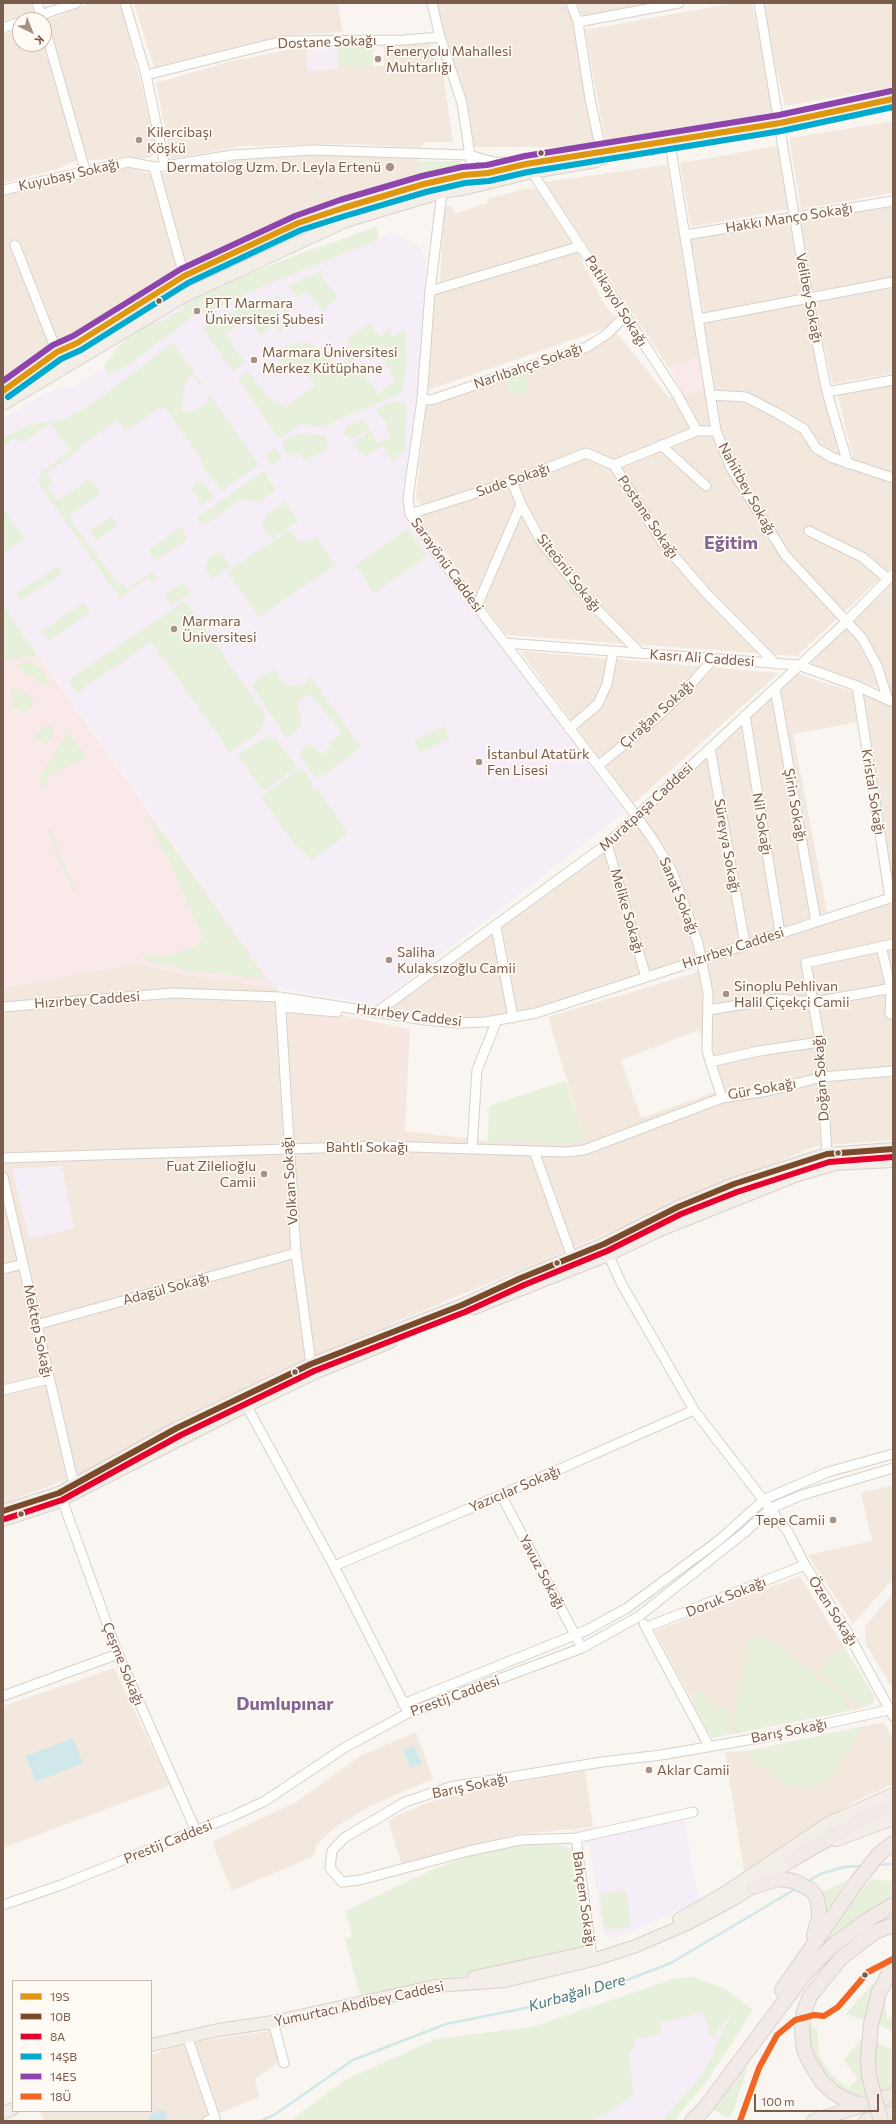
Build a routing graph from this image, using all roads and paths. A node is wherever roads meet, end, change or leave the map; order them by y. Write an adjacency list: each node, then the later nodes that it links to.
1 (76, 3): 7 (street)
2 (125, 3): 11 (street)
3 (432, 3): 9 (street)
4 (571, 3): 8 (street)
5 (679, 3): 8 (street)
6 (758, 3): 14 (street, Velibey Sokağı)
7 (52, 13)
8 (578, 22): 17 (street)
9 (440, 37): 11 (street, Dostane Sokağı); 16 (street)
10 (52, 52): 21 (street)
11 (146, 75): 18 (street)
12 (893, 99): 14 (main road)
13 (893, 107): 14 (main road)
14 (780, 126): 15 (main road); 17 (main road); 27 (street, Velibey Sokağı)
15 (671, 149): 17 (main road); 28 (street, Nahitbey Sokağı)
16 (469, 155): 18 (street, Kuyubaşı Sokağı); 20 (street, Kuyubaşı Sokağı); 22 (street)
17 (602, 156): 20 (main road)
18 (165, 166): 19 (street, Kuyubaşı Sokağı)
19 (154, 167): 21 (street, Kuyubaşı Sokağı); 31 (street)
20 (529, 168): 22 (main road); 23 (main road); 30 (street, Patikayol Sokağı)
21 (85, 170): 24 (street, Kuyubaşı Sokağı)
22 (473, 175): 23 (main road); 31 (main road)
23 (487, 184): 25 (main road)
24 (3, 190)
25 (442, 192): 33 (street, Sarayönü Caddesi); 43 (main road)
26 (893, 201): 27 (street, Hakkı Manço Sokağı)
27 (794, 217): 28 (street, Hakkı Manço Sokağı); 34 (street, Velibey Sokağı)
28 (684, 235): 36 (street, Nahitbey Sokağı)
29 (15, 245): 37 (street)
30 (581, 246): 33 (street); 35 (street, Patikayol Sokağı)
31 (184, 276): 37 (main road)
32 (893, 282): 34 (street)
33 (430, 291): 42 (street, Sarayönü Caddesi)
34 (808, 298): 36 (street); 40 (street, Velibey Sokağı)
35 (625, 316): 42 (street, Narlıbahçe Sokağı); 44 (street, Patikayol Sokağı)
36 (699, 319): 41 (street, Nahitbey Sokağı)
37 (57, 352): 39 (main road)
38 (893, 380): 40 (street)
39 (3, 391)
40 (827, 392): 47 (street, Velibey Sokağı)
41 (711, 395): 45 (street, Nahitbey Sokağı); 47 (street)
42 (422, 400): 53 (street, Sarayönü Caddesi)
43 (3, 404)
44 (697, 431): 45 (street, Postane Sokağı); 46 (street, Postane Sokağı)
45 (716, 431): 57 (street, Nahitbey Sokağı)
46 (661, 445): 48 (street, Postane Sokağı); 51 (street)
47 (848, 464): 49 (street)
48 (614, 465): 50 (street, Sude Sokağı); 62 (street, Postane Sokağı)
49 (893, 478)
50 (512, 482): 52 (street, Siteönü Sokağı); 53 (street, Sude Sokağı)
51 (706, 486)
52 (521, 504): 56 (street); 60 (street, Siteönü Sokağı)
53 (410, 514): 56 (street, Sarayönü Caddesi)
54 (809, 531): 55 (street)
55 (891, 577): 57 (street, Muratpaşa Caddesi)
56 (477, 606): 58 (street, Sarayönü Caddesi)
57 (846, 620): 63 (street, Muratpaşa Caddesi); 66 (street, Nahitbey Sokağı)
58 (505, 643): 59 (street, Kasrı Ali Caddesi); 68 (street, Sarayönü Caddesi)
59 (613, 652): 60 (street, Kasrı Ali Caddesi); 68 (street)
60 (640, 653): 61 (street, Kasrı Ali Caddesi)
61 (713, 659): 62 (street, Kasrı Ali Caddesi); 70 (street, Çırağan Sokağı)
62 (776, 664): 63 (street, Kasrı Ali Caddesi)
63 (798, 665): 64 (street, Kasrı Ali Caddesi); 65 (street, Muratpaşa Caddesi)
64 (857, 686): 66 (street, Kasrı Ali Caddesi); 73 (street, Kristal Sokağı)
65 (775, 688): 67 (street, Muratpaşa Caddesi); 74 (street, Şirin Sokağı)
66 (890, 701)
67 (745, 715): 69 (street, Muratpaşa Caddesi); 76 (street, Nil Sokağı)
68 (569, 728): 70 (street, Sarayönü Caddesi)
69 (710, 748): 71 (street, Muratpaşa Caddesi); 77 (street, Süreyya Sokağı)
70 (598, 766): 71 (street, Sarayönü Caddesi)
71 (637, 817): 72 (street, Muratpaşa Caddesi); 80 (street, Sanat Sokağı)
72 (607, 844): 75 (street, Muratpaşa Caddesi); 81 (street, Melike Sokağı)
73 (891, 897): 74 (street, Hızırbey Caddesi)
74 (816, 922): 76 (street, Hızırbey Caddesi)
75 (496, 927): 88 (street, Muratpaşa Caddesi); 92 (street)
76 (780, 933): 77 (street, Hızırbey Caddesi)
77 (744, 944): 80 (street, Hızırbey Caddesi)
78 (893, 944): 79 (street)
79 (880, 946): 82 (street); 85 (street, Doğan Sokağı)
80 (701, 959): 81 (street, Hızırbey Caddesi); 89 (street, Gür Sokağı)
81 (646, 977): 92 (street, Hızırbey Caddesi)
82 (892, 988): 85 (street); 91 (street)
83 (280, 997): 86 (street, Hızırbey Caddesi); 87 (street, Volkan Sokağı); 88 (street, Hızırbey Caddesi)
84 (339, 1000): 88 (street, Hızırbey Caddesi)
85 (814, 1002): 89 (street); 94 (street, Doğan Sokağı)
86 (3, 1006)
87 (281, 1007): 90 (street, Hızırbey Caddesi); 99 (street, Volkan Sokağı)
88 (380, 1010): 93 (street, Hızırbey Caddesi)
89 (708, 1010): 95 (street, Gür Sokağı)
90 (337, 1012)
91 (893, 1014)
92 (513, 1018): 93 (street, Hızırbey Caddesi)
93 (497, 1020): 100 (street)
94 (820, 1042): 95 (street); 97 (street, Doğan Sokağı)
95 (710, 1062): 98 (street, Gür Sokağı)
96 (893, 1071): 97 (street, Gür Sokağı)
97 (822, 1077): 98 (street, Gür Sokağı); 103 (street, Doğan Sokağı)
98 (722, 1098): 102 (street, Bahtlı Sokağı)
99 (288, 1148): 100 (street, Bahtlı Sokağı); 104 (street, Bahtlı Sokağı); 108 (street, Volkan Sokağı)
100 (472, 1149): 102 (street, Bahtlı Sokağı)
101 (893, 1149): 103 (main road)
102 (534, 1151): 109 (street)
103 (827, 1154): 107 (main road)
104 (3, 1158)
105 (893, 1161): 107 (main road)
106 (3, 1177): 110 (street, Mektep Sokağı)
107 (606, 1249): 109 (main road); 116 (main road); 117 (street, Özen Sokağı)
108 (296, 1253): 112 (street, Adagül Sokağı); 113 (street, Volkan Sokağı)
109 (572, 1257): 113 (main road)
110 (23, 1264): 111 (street); 112 (street, Mektep Sokağı)
111 (3, 1269)
112 (36, 1325): 114 (street, Mektep Sokağı)
113 (311, 1364): 116 (main road)
114 (49, 1379): 115 (street); 120 (street, Mektep Sokağı)
115 (3, 1390)
116 (244, 1401): 120 (main road); 122 (main road); 128 (street)
117 (694, 1410): 121 (street, Yazıcılar Sokağı); 123 (street, Özen Sokağı)
118 (893, 1454): 123 (street, Prestij Caddesi)
119 (893, 1468): 124 (street, Prestij Caddesi)
120 (74, 1485): 122 (main road)
121 (501, 1495): 128 (street, Yazıcılar Sokağı); 131 (street, Yavuz Sokağı)
122 (60, 1497): 125 (main road); 126 (main road); 133 (street, Çeşme Sokağı)
123 (764, 1499): 124 (street, Özen Sokağı); 131 (street, Prestij Caddesi)
124 (771, 1508): 127 (street, Özen Sokağı); 129 (street, Prestij Caddesi)
125 (3, 1511)
126 (3, 1520)
127 (805, 1565): 130 (street, Doruk Sokağı); 136 (street, Özen Sokağı)
128 (334, 1566): 135 (street)
129 (638, 1617): 130 (street); 132 (street, Prestij Caddesi)
130 (647, 1627): 138 (street)
131 (575, 1635): 132 (street, Yavuz Sokağı); 135 (street, Prestij Caddesi)
132 (582, 1648): 137 (street, Prestij Caddesi)
133 (118, 1654): 134 (street); 143 (street, Çeşme Sokağı)
134 (3, 1696)
135 (404, 1704): 137 (street)
136 (892, 1711): 138 (street, Barış Sokağı)
137 (408, 1713): 143 (street, Prestij Caddesi)
138 (709, 1746): 144 (street, Barış Sokağı)
139 (893, 1794): 152 (main road)
140 (893, 1807): 146 (highway)
141 (693, 1812): 144 (street)
142 (893, 1819): 146 (main road, Yumurtacı Abdibey Caddesi)
143 (196, 1831): 148 (street, Prestij Caddesi)
144 (576, 1838): 152 (street, Bahçem Sokağı)
145 (893, 1842): 151 (highway)
146 (791, 1860): 147 (main road, Yumurtacı Abdibey Caddesi)
147 (752, 1887): 151 (highway); 152 (main road, Yumurtacı Abdibey Caddesi)
148 (3, 1905)
149 (893, 1905): 160 (highway)
150 (893, 1925): 162 (highway)
151 (808, 1951): 160 (highway)
152 (592, 1956): 156 (main road, Yumurtacı Abdibey Caddesi)
153 (893, 1964): 155 (highway)
154 (893, 1972): 155 (highway)
155 (883, 1985): 168 (highway, bridge)
156 (273, 2022): 157 (main road, Yumurtacı Abdibey Caddesi); 159 (street)
157 (188, 2036): 158 (main road, Yumurtacı Abdibey Caddesi); 164 (street)
158 (152, 2045)
159 (284, 2063)
160 (725, 2080): 165 (highway)
161 (893, 2095): 162 (highway)
162 (861, 2105): 166 (highway)
163 (893, 2113): 167 (highway)
164 (207, 2121)
165 (692, 2121)
166 (814, 2121)
167 (866, 2121)
168 (881, 2121)

